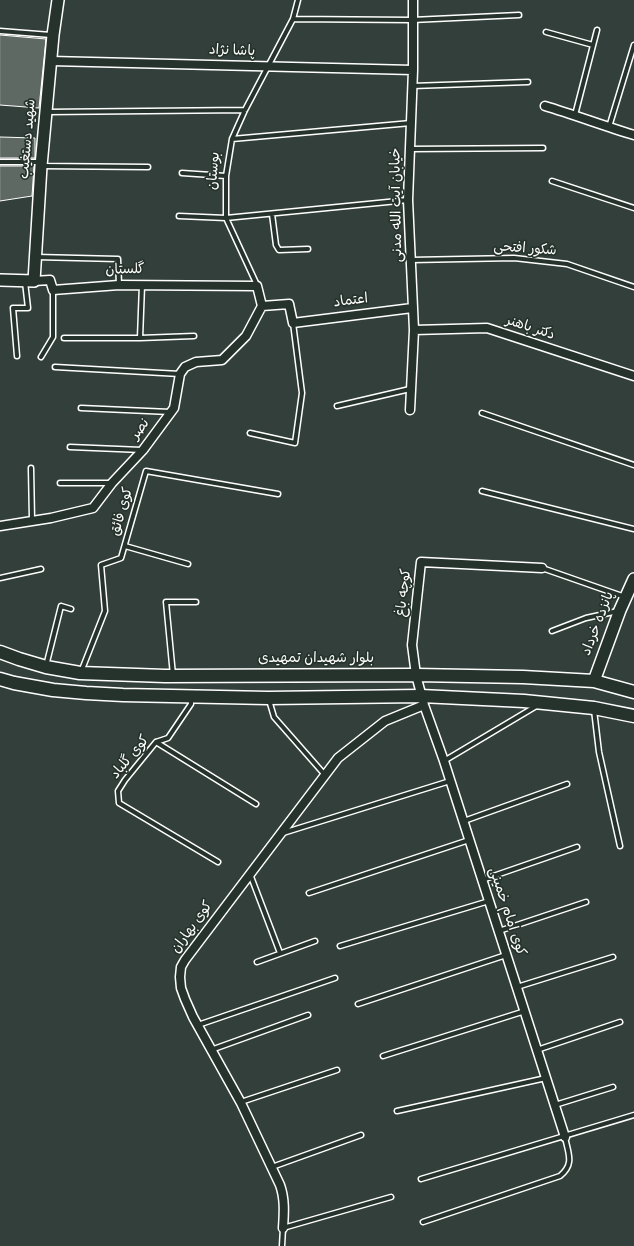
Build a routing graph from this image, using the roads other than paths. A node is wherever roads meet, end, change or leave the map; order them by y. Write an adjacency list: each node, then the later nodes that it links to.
1 (58, 0): 10 (street, شهید دستغیب)
2 (298, 0): 5 (lane, بوستان)
3 (413, 0): 6 (street, خیابان آیت الله مدنی)
4 (519, 15): 6 (lane)
5 (293, 19): 6 (lane); 14 (lane, بوستان)
6 (412, 20): 15 (street, خیابان آیت الله مدنی)
7 (597, 30): 11 (lane)
8 (0, 31): 10 (lane)
9 (546, 32): 11 (lane)
10 (53, 35): 13 (street, شهید دستغیب)
11 (593, 45): 21 (lane)
12 (634, 45): 23 (lane)
13 (51, 61): 14 (street, پاشا نژاد); 20 (street, شهید دستغیب)
14 (269, 67): 15 (street, پاشا نژاد); 19 (lane, بوستان)
15 (413, 70): 17 (street, خیابان آیت الله مدنی)
16 (528, 82): 17 (lane)
17 (412, 86): 22 (street, خیابان آیت الله مدنی)
18 (545, 106): 21 (street)
19 (245, 110): 20 (lane); 25 (lane, بوستان)
20 (46, 112): 29 (street, شهید دستغیب)
21 (575, 115): 23 (street)
22 (411, 123): 25 (lane); 27 (street, خیابان آیت الله مدنی)
23 (609, 128): 24 (street)
24 (634, 135)
25 (232, 139): 32 (lane, بوستان)
26 (543, 148): 27 (lane)
27 (410, 149): 34 (street, خیابان آیت الله مدنی)
28 (0, 162): 29 (lane)
29 (41, 164): 30 (lane); 40 (street, شهید دستغیب)
30 (148, 167)
31 (182, 173): 32 (lane)
32 (226, 176): 38 (lane, بوستان)
33 (552, 181): 35 (lane)
34 (408, 200): 36 (lane); 41 (street, خیابان آیت الله مدنی)
35 (634, 208)
36 (272, 214): 38 (lane); 39 (lane)
37 (179, 216): 38 (lane)
38 (226, 218): 46 (lane, بوستان)
39 (308, 248)
40 (36, 257): 43 (street, شهید دستغیب); 44 (lane)
41 (412, 260): 47 (lane, شکور افتحی); 50 (street, خیابان آیت الله مدنی)
42 (0, 280): 43 (street)
43 (29, 280): 48 (street); 56 (lane)
44 (119, 285): 45 (street, گلستان); 48 (street, گلستان)
45 (142, 285): 46 (street, گلستان); 55 (lane)
46 (257, 286): 49 (street, بوستان)
47 (634, 287)
48 (53, 290): 57 (lane)
49 (262, 306): 51 (street); 59 (street)
50 (412, 308): 51 (street, اعتماد); 52 (street, خیابان آیت الله مدنی)
51 (293, 323): 67 (lane)
52 (414, 330): 60 (street, دکتر باهنر); 61 (street, خیابان آیت الله مدنی)
53 (194, 336): 55 (lane)
54 (64, 338): 55 (lane)
55 (140, 338)
56 (18, 356)
57 (41, 357)
58 (55, 367): 59 (lane)
59 (180, 374): 65 (street, نصر)
60 (634, 376)
61 (410, 389): 62 (lane); 64 (street, خیابان آیت الله مدنی)
62 (337, 406)
63 (80, 408): 65 (lane)
64 (410, 410)
65 (171, 412): 69 (street, نصر)
66 (482, 413): 70 (lane)
67 (250, 433)
68 (70, 446): 69 (lane)
69 (142, 450): 73 (street, نصر)
70 (634, 465)
71 (31, 468): 76 (lane)
72 (60, 483): 73 (lane)
73 (112, 483): 76 (street, نصر)
74 (482, 491): 78 (lane)
75 (278, 494): 79 (lane, کوی فائق)
76 (32, 520): 77 (street, نصر)
77 (0, 526)
78 (634, 529)
79 (124, 546): 80 (lane); 92 (lane, کوی فائق)
80 (188, 564)
81 (542, 568): 85 (lane); 93 (street, کوچه باغ)
82 (41, 569): 83 (lane)
83 (0, 578)
84 (634, 580): 85 (street, پانزده خرداد)
85 (626, 597): 88 (street, پانزده خرداد)
86 (196, 602): 94 (lane)
87 (71, 609): 91 (lane)
88 (620, 610): 89 (lane); 96 (street, پانزده خرداد)
89 (552, 631)
90 (0, 652): 91 (main road, بلوار شهیدان تمهیدی)
91 (46, 667): 92 (main road, بلوار شهیدان تمهیدی)
92 (80, 673): 94 (main road, بلوار شهیدان تمهیدی)
93 (416, 675): 94 (main road, بلوار شهیدان تمهیدی); 96 (main road, بلوار شهیدان تمهیدی); 100 (street, کوی امام خمینی)
94 (173, 676)
95 (0, 679): 98 (main road)
96 (594, 681): 97 (main road, بلوار شهیدان تمهیدی)
97 (634, 692)
98 (191, 696): 99 (main road); 104 (lane, کوی گلباد)
99 (268, 698): 100 (main road); 106 (lane)
100 (423, 700): 101 (main road); 105 (street, کوی امام خمینی); 106 (street, کوی بهاران)
101 (542, 703): 102 (main road); 105 (lane)
102 (594, 708): 103 (main road); 113 (lane)
103 (634, 716)
104 (156, 742): 109 (lane); 115 (lane, کوی گلباد)
105 (444, 761): 107 (street, کوی امام خمینی)
106 (325, 775): 111 (street, کوی بهاران)
107 (450, 781): 110 (street, کوی امام خمینی); 111 (lane)
108 (567, 784): 110 (lane)
109 (256, 804)
110 (463, 821): 112 (street, کوی امام خمینی)
111 (279, 834): 116 (street, کوی بهاران)
112 (470, 840): 117 (street, کوی امام خمینی); 118 (lane)
113 (620, 846)
114 (577, 847): 117 (lane)
115 (218, 862)
116 (250, 874): 124 (lane); 134 (street, کوی بهاران)
117 (482, 880): 119 (street, کوی امام خمینی)
118 (309, 893)
119 (489, 900): 121 (street, کوی امام خمینی); 123 (lane)
120 (586, 902): 121 (lane)
121 (499, 931): 125 (street, کوی امام خمینی)
122 (315, 941): 124 (lane)
123 (340, 946)
124 (280, 953): 127 (lane)
125 (507, 955): 129 (street, کوی امام خمینی); 130 (lane)
126 (613, 957): 129 (lane)
127 (257, 962)
128 (335, 978): 134 (lane)
129 (517, 987): 131 (street, کوی امام خمینی)
130 (358, 1004)
131 (525, 1011): 136 (street, کوی امام خمینی); 137 (lane)
132 (308, 1015): 135 (lane)
133 (620, 1022): 136 (lane)
134 (197, 1025): 135 (street, کوی بهاران)
135 (211, 1050): 141 (street, کوی بهاران)
136 (537, 1050): 139 (street, کوی امام خمینی)
137 (383, 1056)
138 (336, 1070): 141 (lane)
139 (546, 1078): 142 (street, کوی امام خمینی); 143 (lane)
140 (614, 1087): 142 (lane)
141 (241, 1103): 147 (street, کوی بهاران)
142 (555, 1105): 146 (street, کوی امام خمینی)
143 (397, 1111)
144 (634, 1115): 146 (lane)
145 (360, 1135): 147 (lane)
146 (565, 1136): 148 (lane); 150 (lane)
147 (272, 1167): 151 (street, کوی بهاران)
148 (421, 1179)
149 (391, 1197): 151 (lane)
150 (423, 1222)
151 (283, 1228): 152 (lane)
152 (282, 1246)

